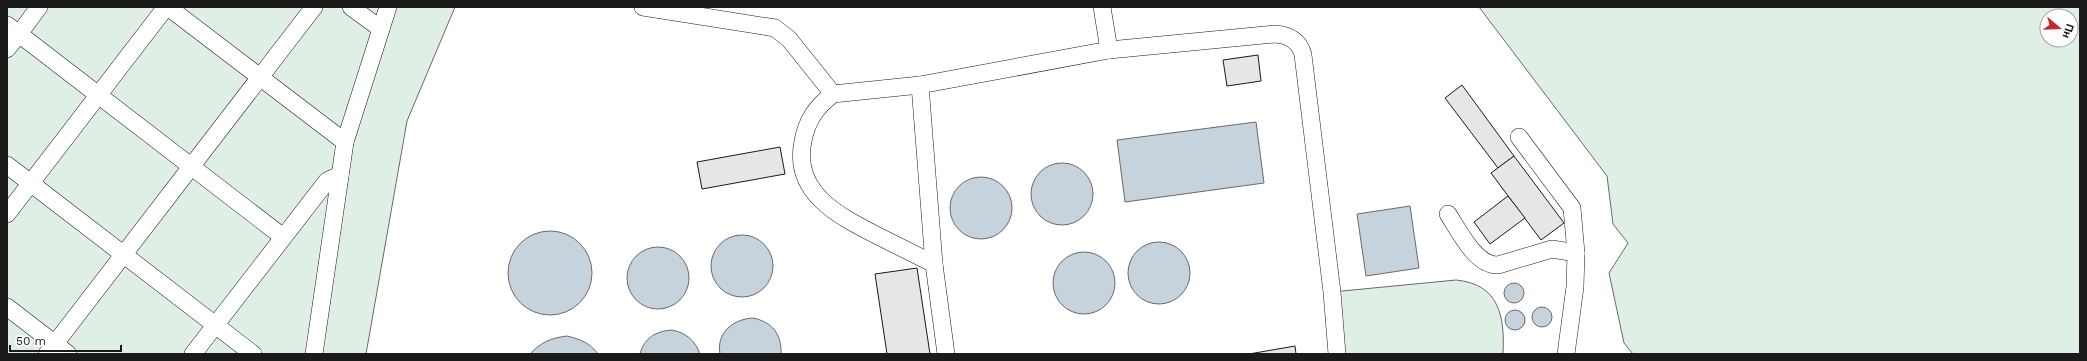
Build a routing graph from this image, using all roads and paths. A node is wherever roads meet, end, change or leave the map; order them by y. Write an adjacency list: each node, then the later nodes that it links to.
1 (39, 7): 8 (lane)
2 (167, 7): 12 (lane); 15 (lane)
3 (314, 7): 12 (lane)
4 (351, 7): 9 (lane)
5 (388, 7): 9 (lane)
6 (1102, 7): 11 (lane)
7 (643, 8): 14 (lane)
8 (13, 29): 10 (lane); 15 (lane)
9 (381, 29): 17 (lane)
10 (7, 49)
11 (1108, 50): 13 (lane); 35 (lane)
12 (260, 78): 17 (lane); 19 (lane)
13 (920, 85): 14 (lane); 27 (lane)
14 (833, 94): 27 (lane)
15 (98, 95): 19 (lane); 21 (lane)
16 (1519, 137): 25 (lane)
17 (345, 142): 20 (lane)
18 (7, 165): 21 (lane)
19 (192, 167): 24 (lane); 26 (lane)
20 (340, 175): 24 (lane); 33 (lane)
21 (30, 184): 22 (lane); 26 (lane)
22 (7, 214)
23 (1448, 214): 25 (lane)
24 (284, 237): 29 (lane)
25 (1576, 253): 36 (lane)
26 (124, 255): 29 (lane); 30 (lane)
27 (934, 264): 34 (lane)
28 (7, 307): 30 (lane)
29 (215, 325): 31 (lane); 32 (lane)
30 (57, 351)
31 (193, 354)
32 (253, 354)
33 (314, 354)
34 (946, 354)
35 (1337, 354)
36 (1566, 354)

